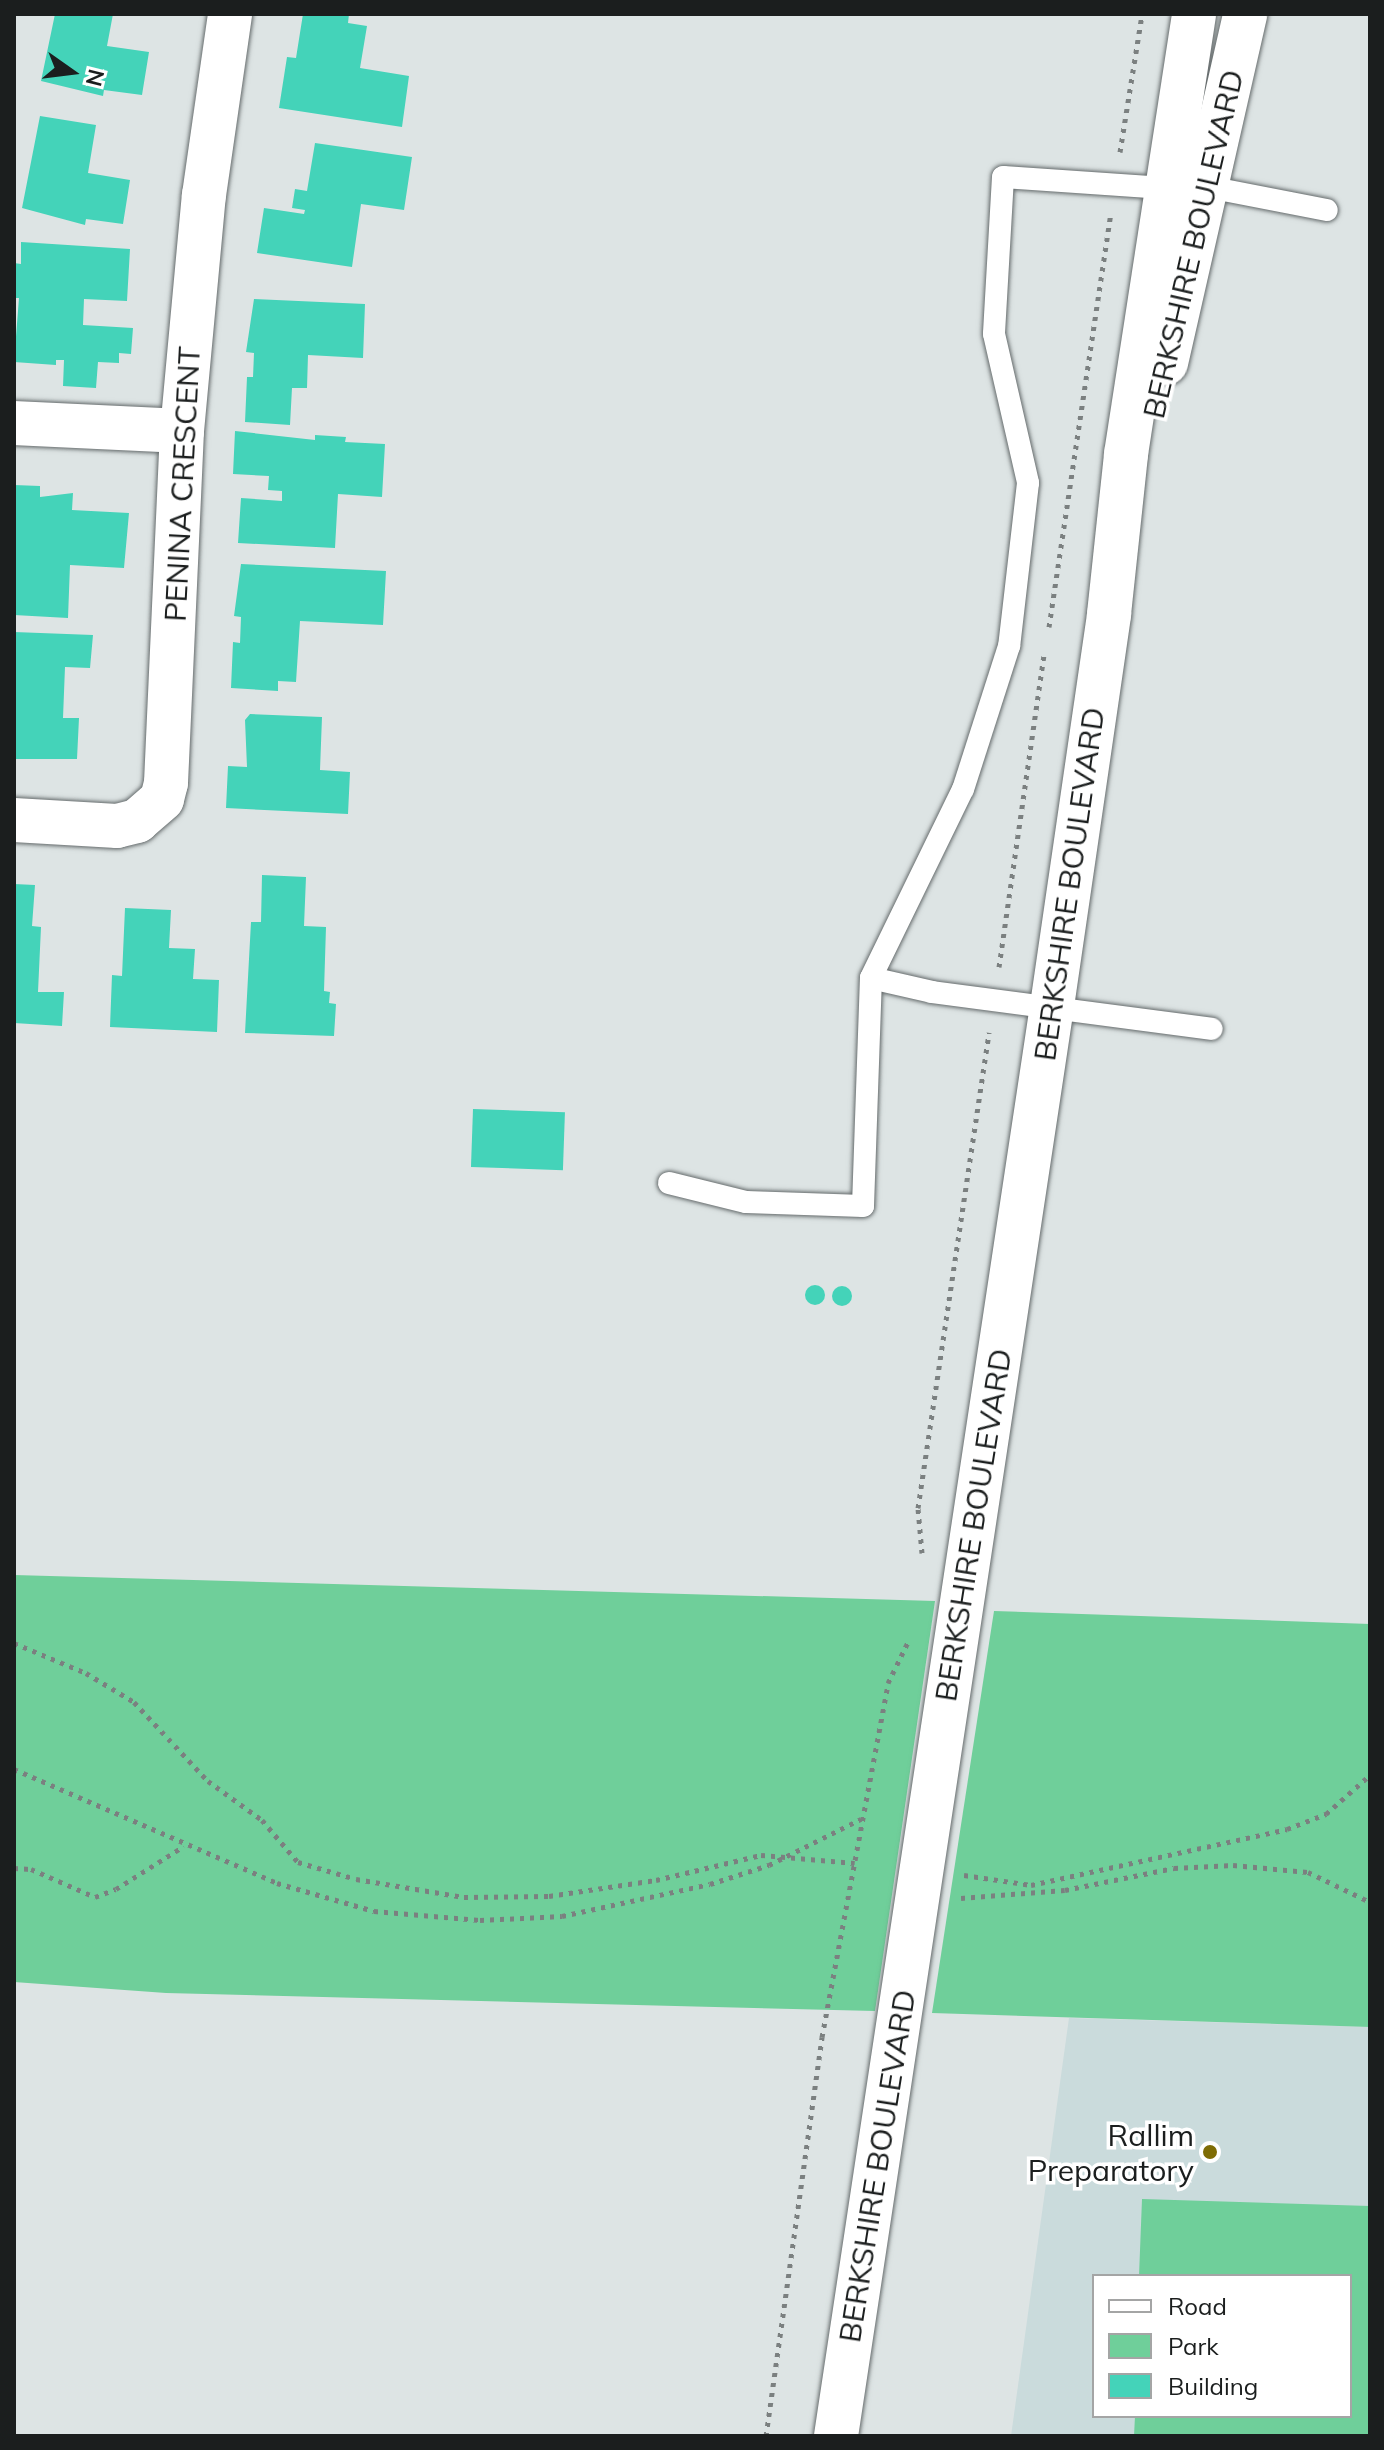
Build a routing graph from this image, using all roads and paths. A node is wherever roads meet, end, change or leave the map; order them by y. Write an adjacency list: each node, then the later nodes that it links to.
1 (230, 14): 9 (street, PENINA CRESCENT)
2 (1142, 14): 5 (path)
3 (1194, 14): 6 (street, BERKSHIRE BOULEVARD)
4 (1245, 14): 6 (street, BERKSHIRE BOULEVARD)
5 (1116, 182): 6 (lane); 11 (lane); 12 (path)
6 (1184, 187): 7 (lane); 13 (street, BERKSHIRE BOULEVARD)
7 (1327, 210)
8 (14, 423): 9 (street)
9 (182, 431): 10 (street, PENINA CRESCENT)
10 (14, 820)
11 (871, 978): 12 (lane); 15 (lane)
12 (994, 1001): 13 (lane); 16 (path)
13 (1052, 1006): 14 (lane); 30 (street, BERKSHIRE BOULEVARD)
14 (1212, 1029)
15 (669, 1183)
16 (924, 1567)
17 (913, 1631): 21 (path)
18 (14, 1643): 23 (path)
19 (14, 1769): 22 (path)
20 (1370, 1775): 26 (path)
21 (862, 1819): 23 (path); 24 (path)
22 (185, 1846): 23 (path); 25 (path)
23 (784, 1857): 24 (path)
24 (855, 1863): 29 (path)
25 (14, 1868)
26 (951, 1873)
27 (947, 1899): 28 (path)
28 (1370, 1902)
29 (766, 2436)
30 (836, 2436)

